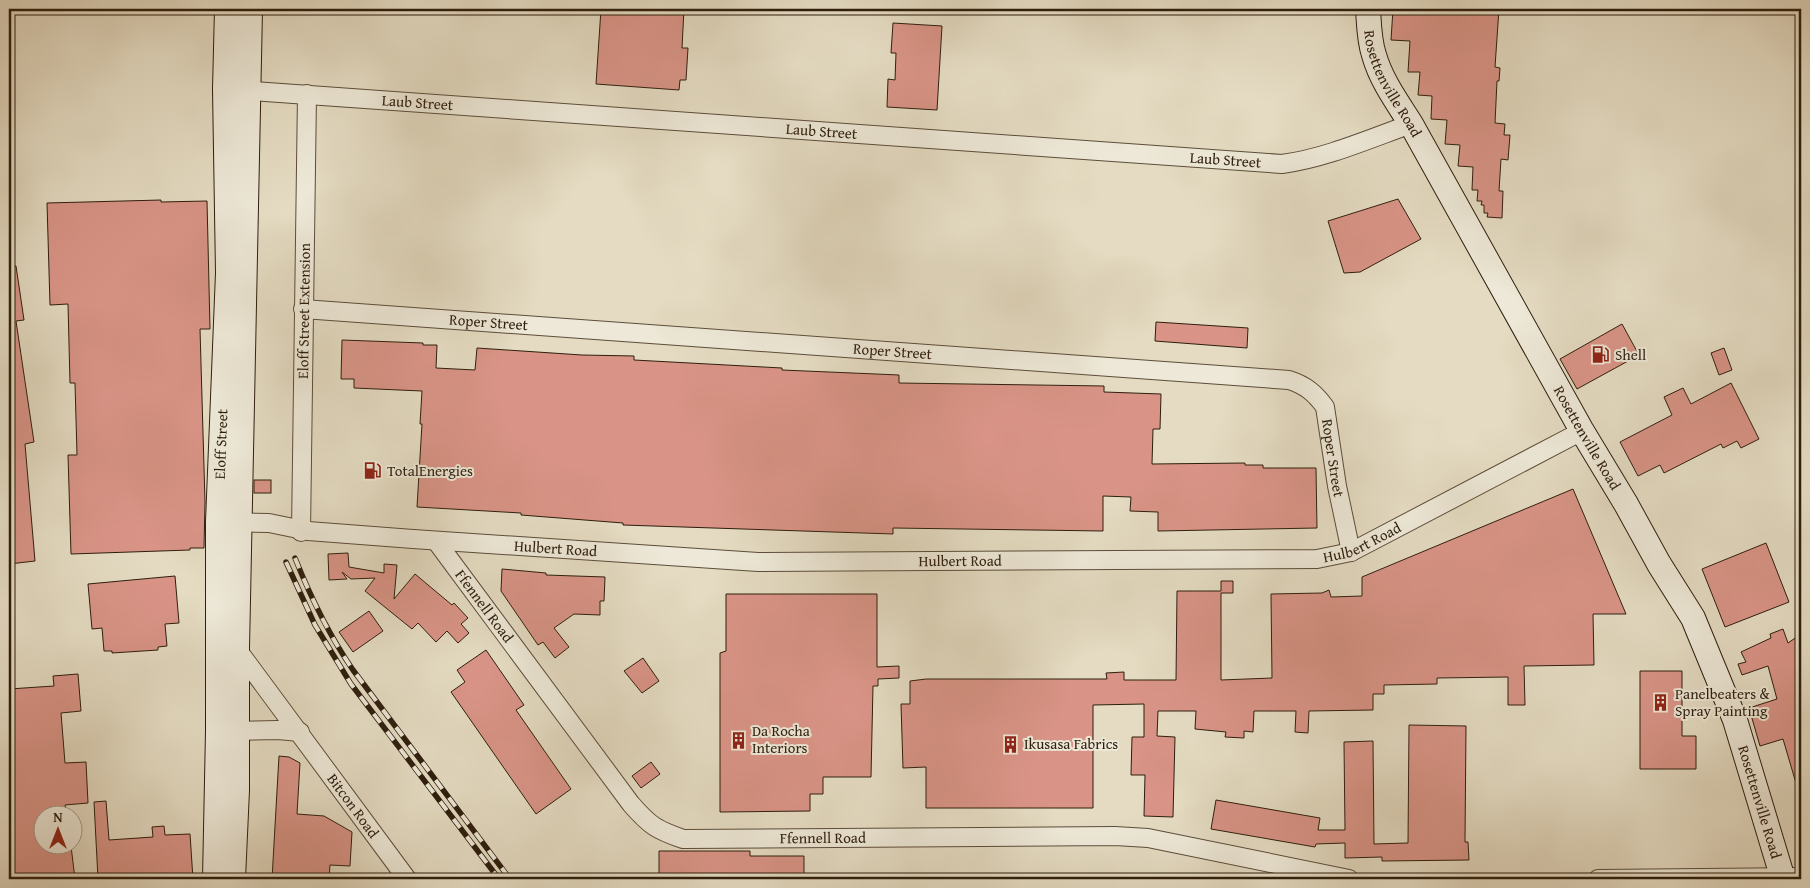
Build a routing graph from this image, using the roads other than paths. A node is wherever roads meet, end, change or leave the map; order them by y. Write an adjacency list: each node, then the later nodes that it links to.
1 (227, 9): 4 (street, Eloff Street)
2 (250, 9): 4 (street, Eloff Street)
3 (1368, 9): 6 (street, Rosettenville Road)
4 (237, 90): 5 (street, Laub Street); 9 (street, Eloff Street)
5 (307, 94): 6 (street, Laub Street); 7 (street, Eloff Street Extension)
6 (1411, 124): 8 (street, Rosettenville Road)
7 (303, 308): 10 (street, Eloff Street Extension); 12 (street, Roper Street)
8 (1582, 431): 12 (street, Hulbert Road); 16 (street, Rosettenville Road)
9 (229, 527): 10 (street, Hulbert Road); 13 (street, Eloff Street); 14 (street, Eloff Street)
10 (303, 531): 11 (street, Hulbert Road)
11 (436, 541): 12 (street, Hulbert Road); 20 (street, Ffennell Road)
12 (1351, 552)
13 (237, 649): 14 (street, Eloff Street); 15 (street, Bitcon Road)
14 (228, 731): 15 (street); 17 (street, Eloff Street); 18 (street, Eloff Street)
15 (300, 732): 19 (street, Bitcon Road)
16 (1789, 878): 22 (street)
17 (215, 879)
18 (233, 879)
19 (407, 879)
20 (1349, 879)
21 (1598, 879): 22 (street)
22 (1677, 879)

